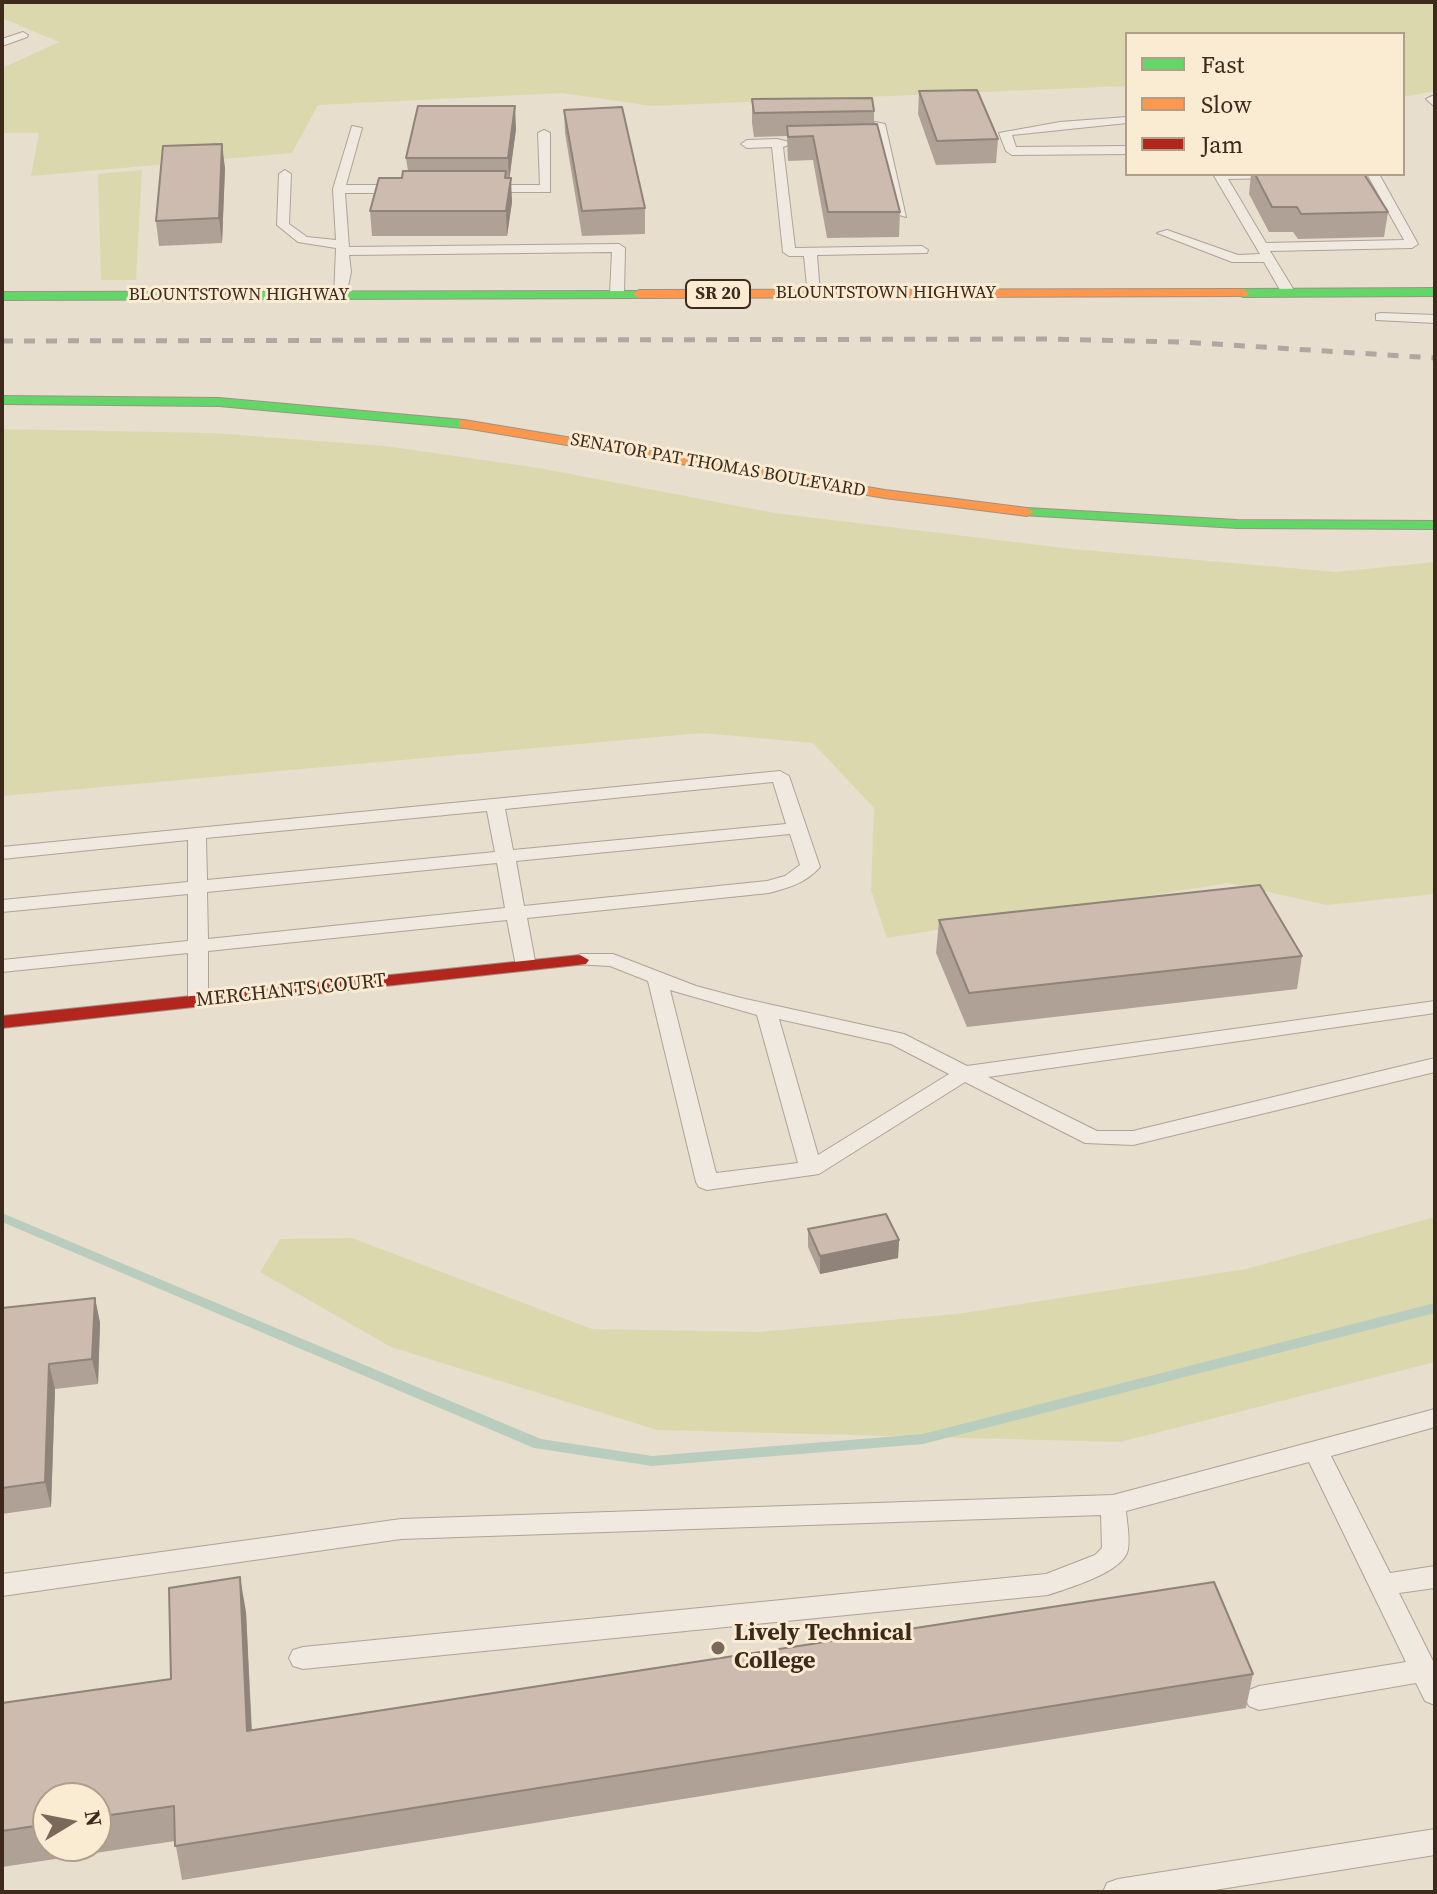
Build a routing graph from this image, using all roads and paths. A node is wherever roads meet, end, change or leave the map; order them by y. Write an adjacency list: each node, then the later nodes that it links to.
1 (23, 35): 2 (lane)
2 (2, 43)
3 (1125, 120): 12 (lane)
4 (879, 124): 8 (lane)
5 (356, 128): 16 (lane)
6 (544, 133): 18 (lane)
7 (868, 141): 8 (lane)
8 (884, 141): 19 (lane)
9 (777, 143): 10 (lane); 11 (lane); 23 (lane)
10 (808, 143)
11 (747, 144)
12 (1125, 150)
13 (285, 174): 21 (lane)
14 (1221, 176): 24 (lane)
15 (1374, 176): 24 (lane)
16 (339, 189): 17 (lane); 21 (lane)
17 (419, 189)
18 (466, 189)
19 (902, 214)
20 (1163, 233): 24 (lane)
21 (342, 247): 28 (lane); 29 (lane)
22 (922, 250): 23 (lane)
23 (810, 251): 27 (lane)
24 (1265, 253): 25 (lane)
25 (1288, 292): 26 (street, BLOUNTSTOWN HIGHWAY / SR 20); 27 (street, BLOUNTSTOWN HIGHWAY / SR 20)
26 (1435, 292)
27 (813, 293): 28 (street, BLOUNTSTOWN HIGHWAY / SR 20)
28 (617, 294): 29 (street, BLOUNTSTOWN HIGHWAY / SR 20)
29 (339, 295): 30 (street, BLOUNTSTOWN HIGHWAY / SR 20)
30 (2, 296)
31 (1381, 317): 32 (lane)
32 (1435, 319)
33 (2, 400): 34 (street, SENATOR PAT THOMAS BOULEVARD)
34 (1435, 525)
35 (495, 804): 36 (lane); 37 (lane); 39 (lane)
36 (798, 828): 39 (lane); 42 (lane)
37 (197, 833): 38 (lane); 40 (lane)
38 (2, 853)
39 (505, 857): 40 (lane); 42 (lane)
40 (197, 887): 41 (lane); 43 (lane)
41 (2, 906)
42 (516, 913): 43 (lane); 46 (lane)
43 (198, 946): 45 (lane); 48 (lane)
44 (580, 960): 46 (street, MERCHANTS COURT); 47 (lane)
45 (2, 966)
46 (526, 966): 48 (street, MERCHANTS COURT)
47 (657, 977): 50 (lane); 54 (lane)
48 (198, 1001): 51 (street, MERCHANTS COURT)
49 (1435, 1007): 53 (lane)
50 (766, 1010): 53 (lane); 54 (lane)
51 (2, 1022)
52 (1435, 1065): 53 (lane)
53 (965, 1073): 54 (lane)
54 (811, 1169)
55 (1435, 1418): 56 (lane)
56 (1316, 1450): 57 (lane); 60 (lane)
57 (1113, 1505): 59 (lane); 61 (lane)
58 (1435, 1577): 60 (lane)
59 (2, 1585)
60 (1381, 1585): 62 (lane)
61 (303, 1658)
62 (1431, 1683): 63 (lane)
63 (1259, 1698)
64 (1435, 1842): 65 (lane)
65 (1118, 1892)

